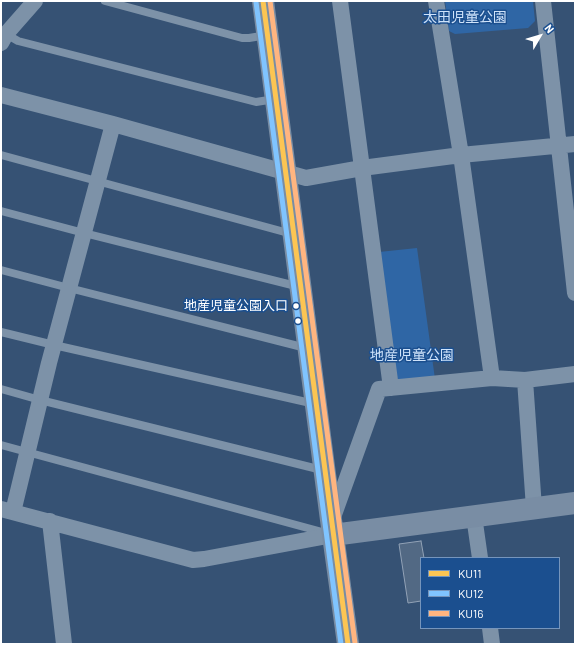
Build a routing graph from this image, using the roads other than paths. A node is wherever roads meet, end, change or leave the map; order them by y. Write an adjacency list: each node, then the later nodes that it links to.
1 (35, 1): 8 (street)
2 (105, 1): 7 (lane)
3 (263, 1): 7 (street)
4 (340, 1): 16 (street)
5 (436, 1): 15 (street)
6 (543, 1): 13 (street)
7 (268, 35): 10 (street)
8 (4, 38): 10 (lane)
9 (1, 95): 11 (street)
10 (275, 99): 17 (street)
11 (113, 124): 17 (street); 18 (street)
12 (575, 144): 13 (street)
13 (558, 146): 15 (street); 25 (street)
14 (1, 155): 18 (lane)
15 (461, 155): 16 (street); 30 (street)
16 (362, 168): 17 (street); 32 (street)
17 (285, 173): 21 (street)
18 (98, 180): 20 (street); 21 (lane)
19 (1, 210): 20 (lane)
20 (84, 233): 23 (street); 24 (lane)
21 (293, 234): 24 (street)
22 (1, 270): 23 (lane)
23 (69, 288): 27 (street); 28 (lane)
24 (300, 288): 28 (street)
25 (575, 293)
26 (1, 332): 27 (lane)
27 (54, 345): 34 (street); 35 (lane)
28 (308, 349): 35 (street)
29 (575, 374): 31 (street)
30 (492, 378): 31 (street); 32 (street)
31 (525, 380): 40 (street)
32 (391, 388): 44 (street)
33 (1, 390): 34 (lane)
34 (40, 400): 37 (street); 38 (lane)
35 (316, 404): 38 (street)
36 (1, 445): 37 (lane)
37 (28, 452): 41 (street); 44 (lane)
38 (324, 471): 44 (street)
39 (575, 503): 40 (street)
40 (534, 508): 42 (street)
41 (7, 510): 43 (street)
42 (474, 516): 44 (street); 45 (street)
43 (50, 521): 44 (street); 47 (street)
44 (332, 529): 48 (street)
45 (480, 557)
46 (490, 629): 49 (street)
47 (64, 644)
48 (348, 644)
49 (492, 644)

